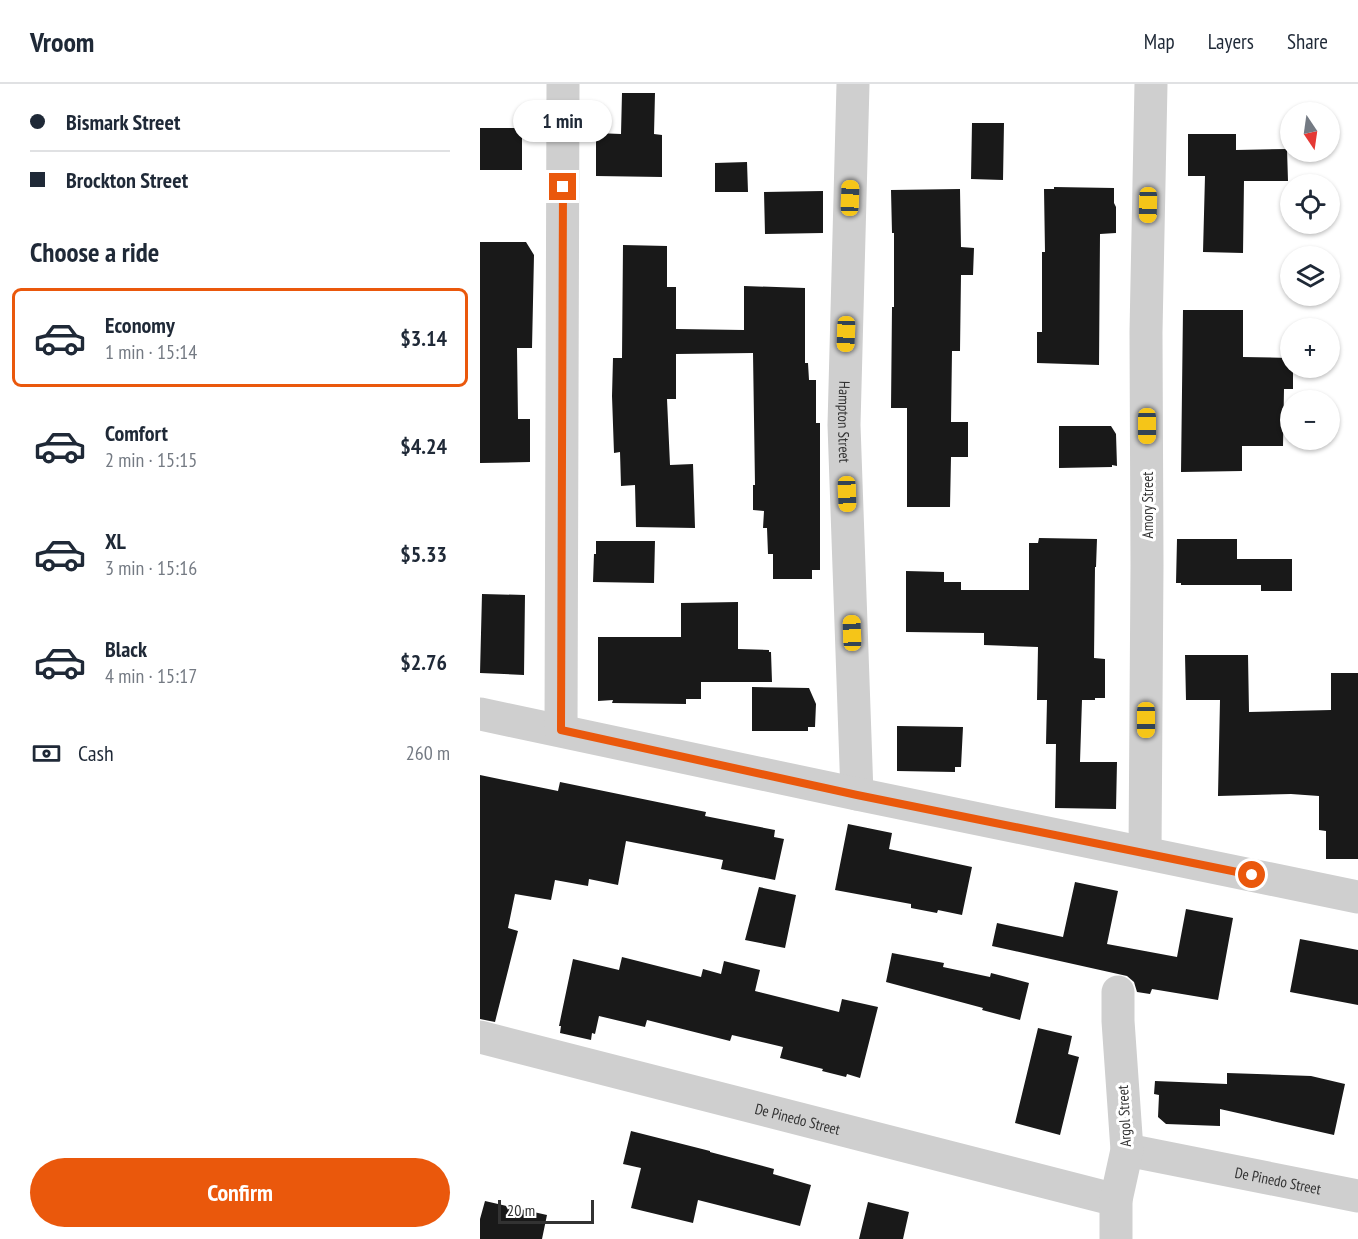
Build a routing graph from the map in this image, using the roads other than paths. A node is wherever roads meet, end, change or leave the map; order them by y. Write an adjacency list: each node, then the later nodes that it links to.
1 (563, 84): 5 (street)
2 (853, 84): 6 (street, Hampton Street)
3 (1151, 84): 7 (street, Amory Street)
4 (480, 714): 5 (street)
5 (561, 730): 6 (street)
6 (857, 795): 7 (street)
7 (1145, 853): 8 (street)
8 (1358, 897)
9 (1118, 992): 11 (street, Argol Street)
10 (480, 1037): 13 (street, De Pinedo Street)
11 (1127, 1150): 12 (street, De Pinedo Street); 13 (street, Argol Street)
12 (1358, 1196)
13 (1116, 1200): 14 (street, Argol Street)
14 (1116, 1239)

